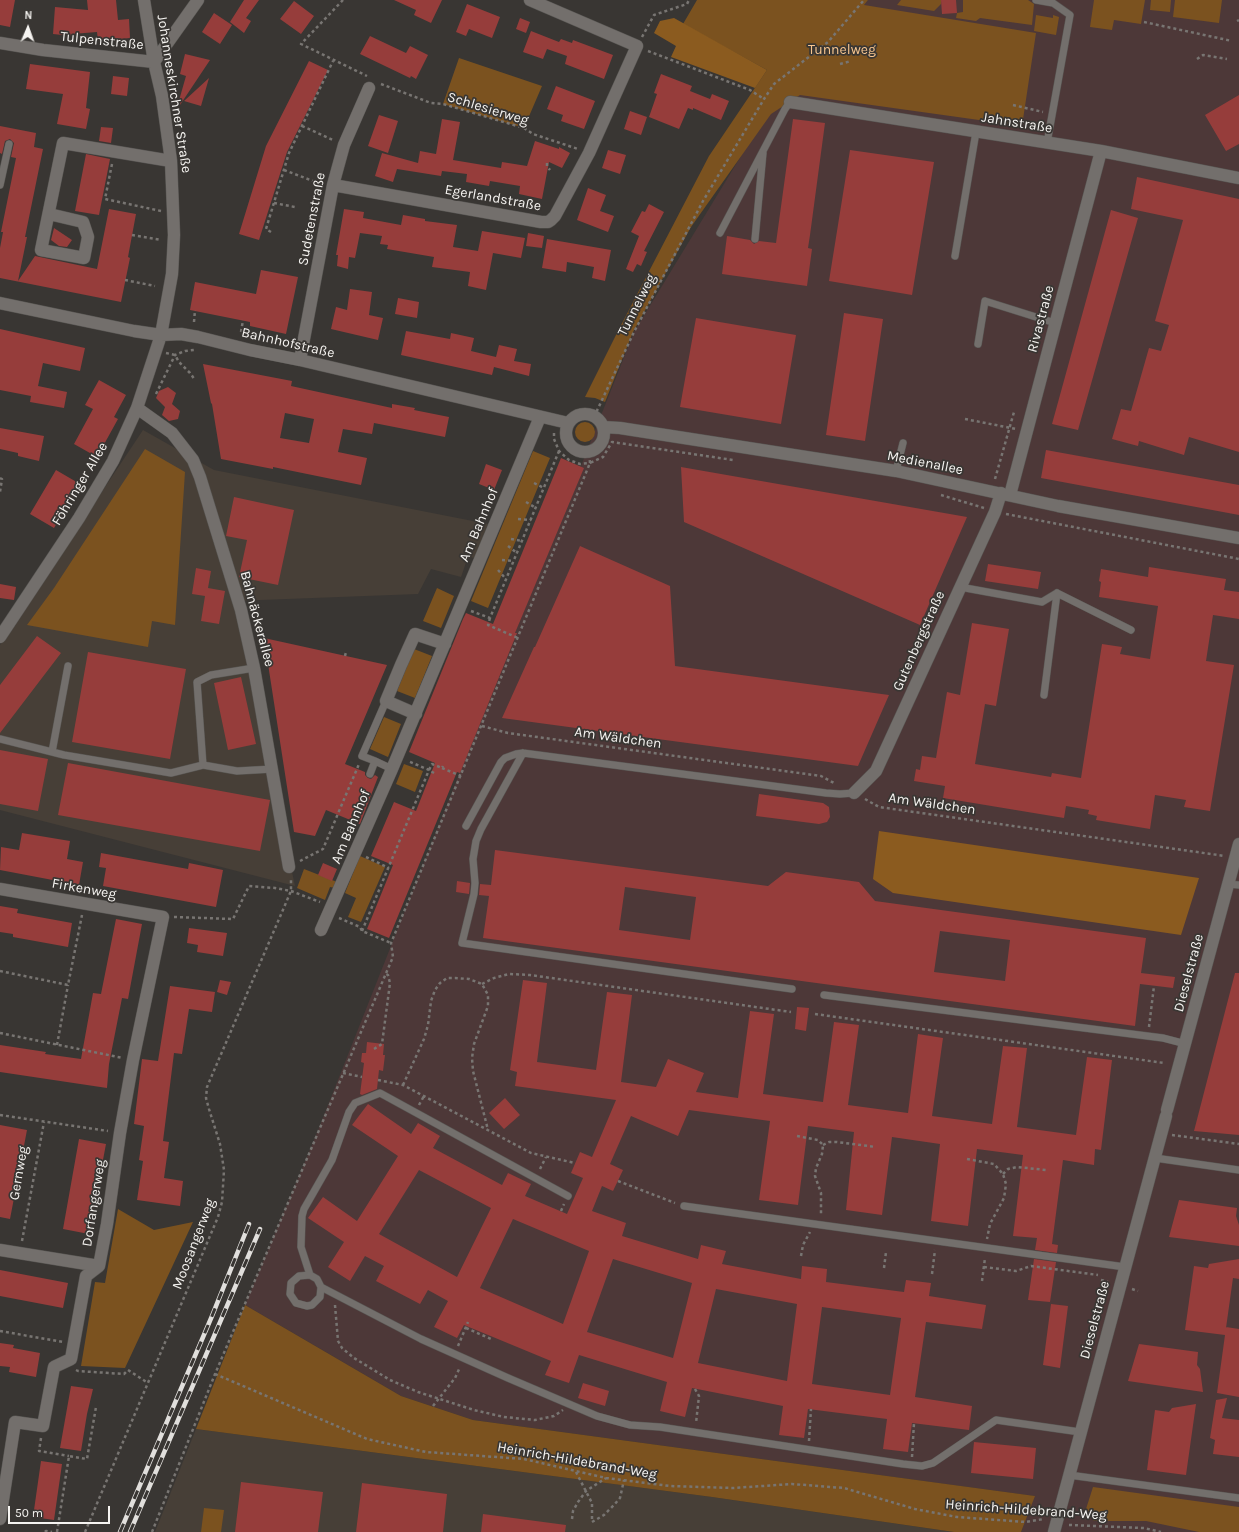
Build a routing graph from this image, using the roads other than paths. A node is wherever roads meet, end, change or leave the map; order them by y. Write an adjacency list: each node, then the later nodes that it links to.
1 (144, 0): 7 (street, Johanneskirchner Straße)
2 (198, 0): 7 (street)
3 (530, 0): 18 (street, Egerlandstraße)
4 (1036, 0): 5 (lane)
5 (1053, 1): 11 (lane)
6 (0, 43): 7 (street, Tulpenstraße)
7 (154, 62): 15 (street, Johanneskirchner Straße)
8 (368, 82): 18 (street, Sudetenstraße)
9 (790, 102): 10 (street, Jahnstraße); 13 (lane)
10 (976, 132): 11 (street, Jahnstraße); 22 (lane)
11 (1047, 143): 14 (street, Jahnstraße)
12 (9, 144): 17 (lane)
13 (763, 149): 20 (lane); 21 (lane)
14 (1102, 151): 16 (street, Jahnstraße); 24 (street, Rivastraße)
15 (171, 161): 19 (street); 25 (street, Johanneskirchner Straße)
16 (1239, 178)
17 (0, 184)
18 (328, 185): 27 (street, Sudetenstraße)
19 (49, 214): 19 (street)
20 (720, 233)
21 (755, 239)
22 (955, 256)
23 (0, 303): 25 (street, Bahnhofstraße)
24 (1055, 323): 26 (lane); 34 (street, Rivastraße)
25 (161, 335): 27 (street, Bahnhofstraße); 28 (street, Föhringer Allee)
26 (978, 344)
27 (300, 360): 29 (street, Bahnhofstraße)
28 (137, 408): 39 (street, Föhringer Allee); 42 (street, Bahnäckerallee)
29 (538, 421): 30 (street, Bahnhofstraße); 40 (street, Am Bahnhof)
30 (568, 423): 31 (street); 31 (street)
31 (603, 427): 33 (street, Medienallee)
32 (903, 443): 33 (lane)
33 (896, 471): 34 (street, Medienallee)
34 (1005, 494): 35 (street, Medienallee); 36 (street, Gutenbergstraße)
35 (1239, 538)
36 (960, 587): 37 (lane); 54 (street, Gutenbergstraße)
37 (1057, 593): 38 (lane); 43 (lane)
38 (1131, 630)
39 (0, 637)
40 (445, 644): 44 (street); 45 (street, Am Bahnhof)
41 (68, 666): 47 (lane)
42 (254, 668): 50 (lane); 51 (street, Bahnäckerallee)
43 (1044, 695)
44 (386, 701): 45 (street); 49 (lane)
45 (416, 714): 52 (street, Am Bahnhof)
46 (0, 739): 47 (lane)
47 (52, 752): 50 (lane)
48 (523, 753): 54 (lane); 55 (lane); 63 (lane)
49 (375, 761): 52 (lane); 53 (lane)
50 (202, 765): 51 (lane)
51 (273, 769): 57 (street, Bahnäckerallee)
52 (392, 769): 62 (street, Am Bahnhof)
53 (370, 774)
54 (854, 793)
55 (466, 826)
56 (1239, 844): 58 (street, Dieselstraße)
57 (289, 867)
58 (1236, 867): 59 (street, Dieselstraße)
59 (1234, 884): 65 (street, Dieselstraße)
60 (0, 889): 61 (street, Firkenweg)
61 (163, 917): 71 (street, Dorfangerweg)
62 (321, 930)
63 (792, 989)
64 (824, 995): 65 (lane)
65 (1186, 1044): 66 (street, Dieselstraße)
66 (1155, 1158): 67 (lane); 72 (street, Dieselstraße)
67 (1239, 1170)
68 (568, 1196): 73 (lane)
69 (684, 1206): 72 (lane)
70 (0, 1250): 71 (street)
71 (99, 1266): 78 (street, Dorfangerweg)
72 (1125, 1267): 75 (street, Dieselstraße)
73 (310, 1275): 74 (lane); 74 (lane)
74 (321, 1286): 75 (lane)
75 (1080, 1432): 76 (street, Dieselstraße)
76 (1069, 1475): 77 (lane); 79 (street, Dieselstraße)
77 (1239, 1498)
78 (0, 1520)
79 (1055, 1527)

